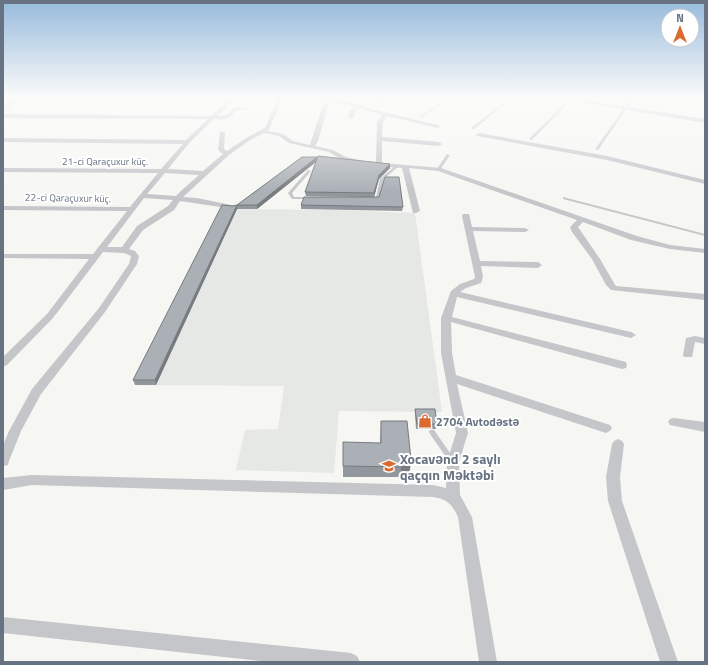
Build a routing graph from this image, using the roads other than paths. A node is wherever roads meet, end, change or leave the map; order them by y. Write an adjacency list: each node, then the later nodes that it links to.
1 (200, 129): 12 (street)
2 (319, 129): 14 (street)
3 (380, 129): 9 (street)
4 (541, 129): 10 (lane)
5 (611, 129): 15 (lane)
6 (263, 131): 14 (street); 16 (street)
7 (222, 132): 16 (street)
8 (479, 135): 26 (street)
9 (380, 139): 13 (street); 18 (street)
10 (531, 139)
11 (3, 140): 12 (street)
12 (187, 142): 23 (street)
13 (439, 144)
14 (312, 146): 18 (street)
15 (597, 149)
16 (227, 154): 25 (street)
17 (448, 155): 21 (lane)
18 (379, 164): 19 (street)
19 (397, 166): 20 (street); 31 (lane)
20 (405, 166): 21 (street); 35 (street)
21 (439, 169): 37 (street)
22 (3, 170): 23 (street, 21-ci Qaraçuxur küç.)
23 (162, 171): 25 (street, 21-ci Qaraçuxur küç.); 27 (street)
24 (309, 172): 28 (lane)
25 (206, 173): 30 (street)
26 (705, 182)
27 (142, 196): 30 (street); 34 (street)
28 (315, 198)
29 (564, 198): 40 (lane)
30 (178, 199): 32 (street); 41 (street)
31 (367, 200)
32 (230, 207)
33 (3, 208): 34 (street, 22-ci Qaraçuxur küç.)
34 (133, 209): 43 (street)
35 (416, 211)
36 (466, 216): 38 (street)
37 (581, 220): 42 (street); 48 (street)
38 (469, 229): 39 (street); 45 (street)
39 (525, 230)
40 (705, 235)
41 (124, 250): 43 (street); 61 (street)
42 (705, 251)
43 (98, 254): 44 (street); 53 (street)
44 (3, 256)
45 (476, 263): 46 (street); 47 (street)
46 (538, 265)
47 (454, 293): 49 (street); 50 (street)
48 (705, 297)
49 (446, 318): 54 (street); 55 (street)
50 (631, 336)
51 (705, 341): 52 (street)
52 (688, 355)
53 (3, 363)
54 (622, 365)
55 (452, 378): 58 (street); 62 (street)
56 (674, 422): 57 (street)
57 (705, 427)
58 (606, 428)
59 (432, 432): 62 (lane)
60 (618, 444): 68 (street)
61 (3, 460)
62 (453, 462): 64 (street)
63 (3, 484): 64 (street)
64 (453, 496): 67 (street)
65 (3, 625): 66 (street)
66 (351, 662)
67 (488, 662)
68 (670, 662)

